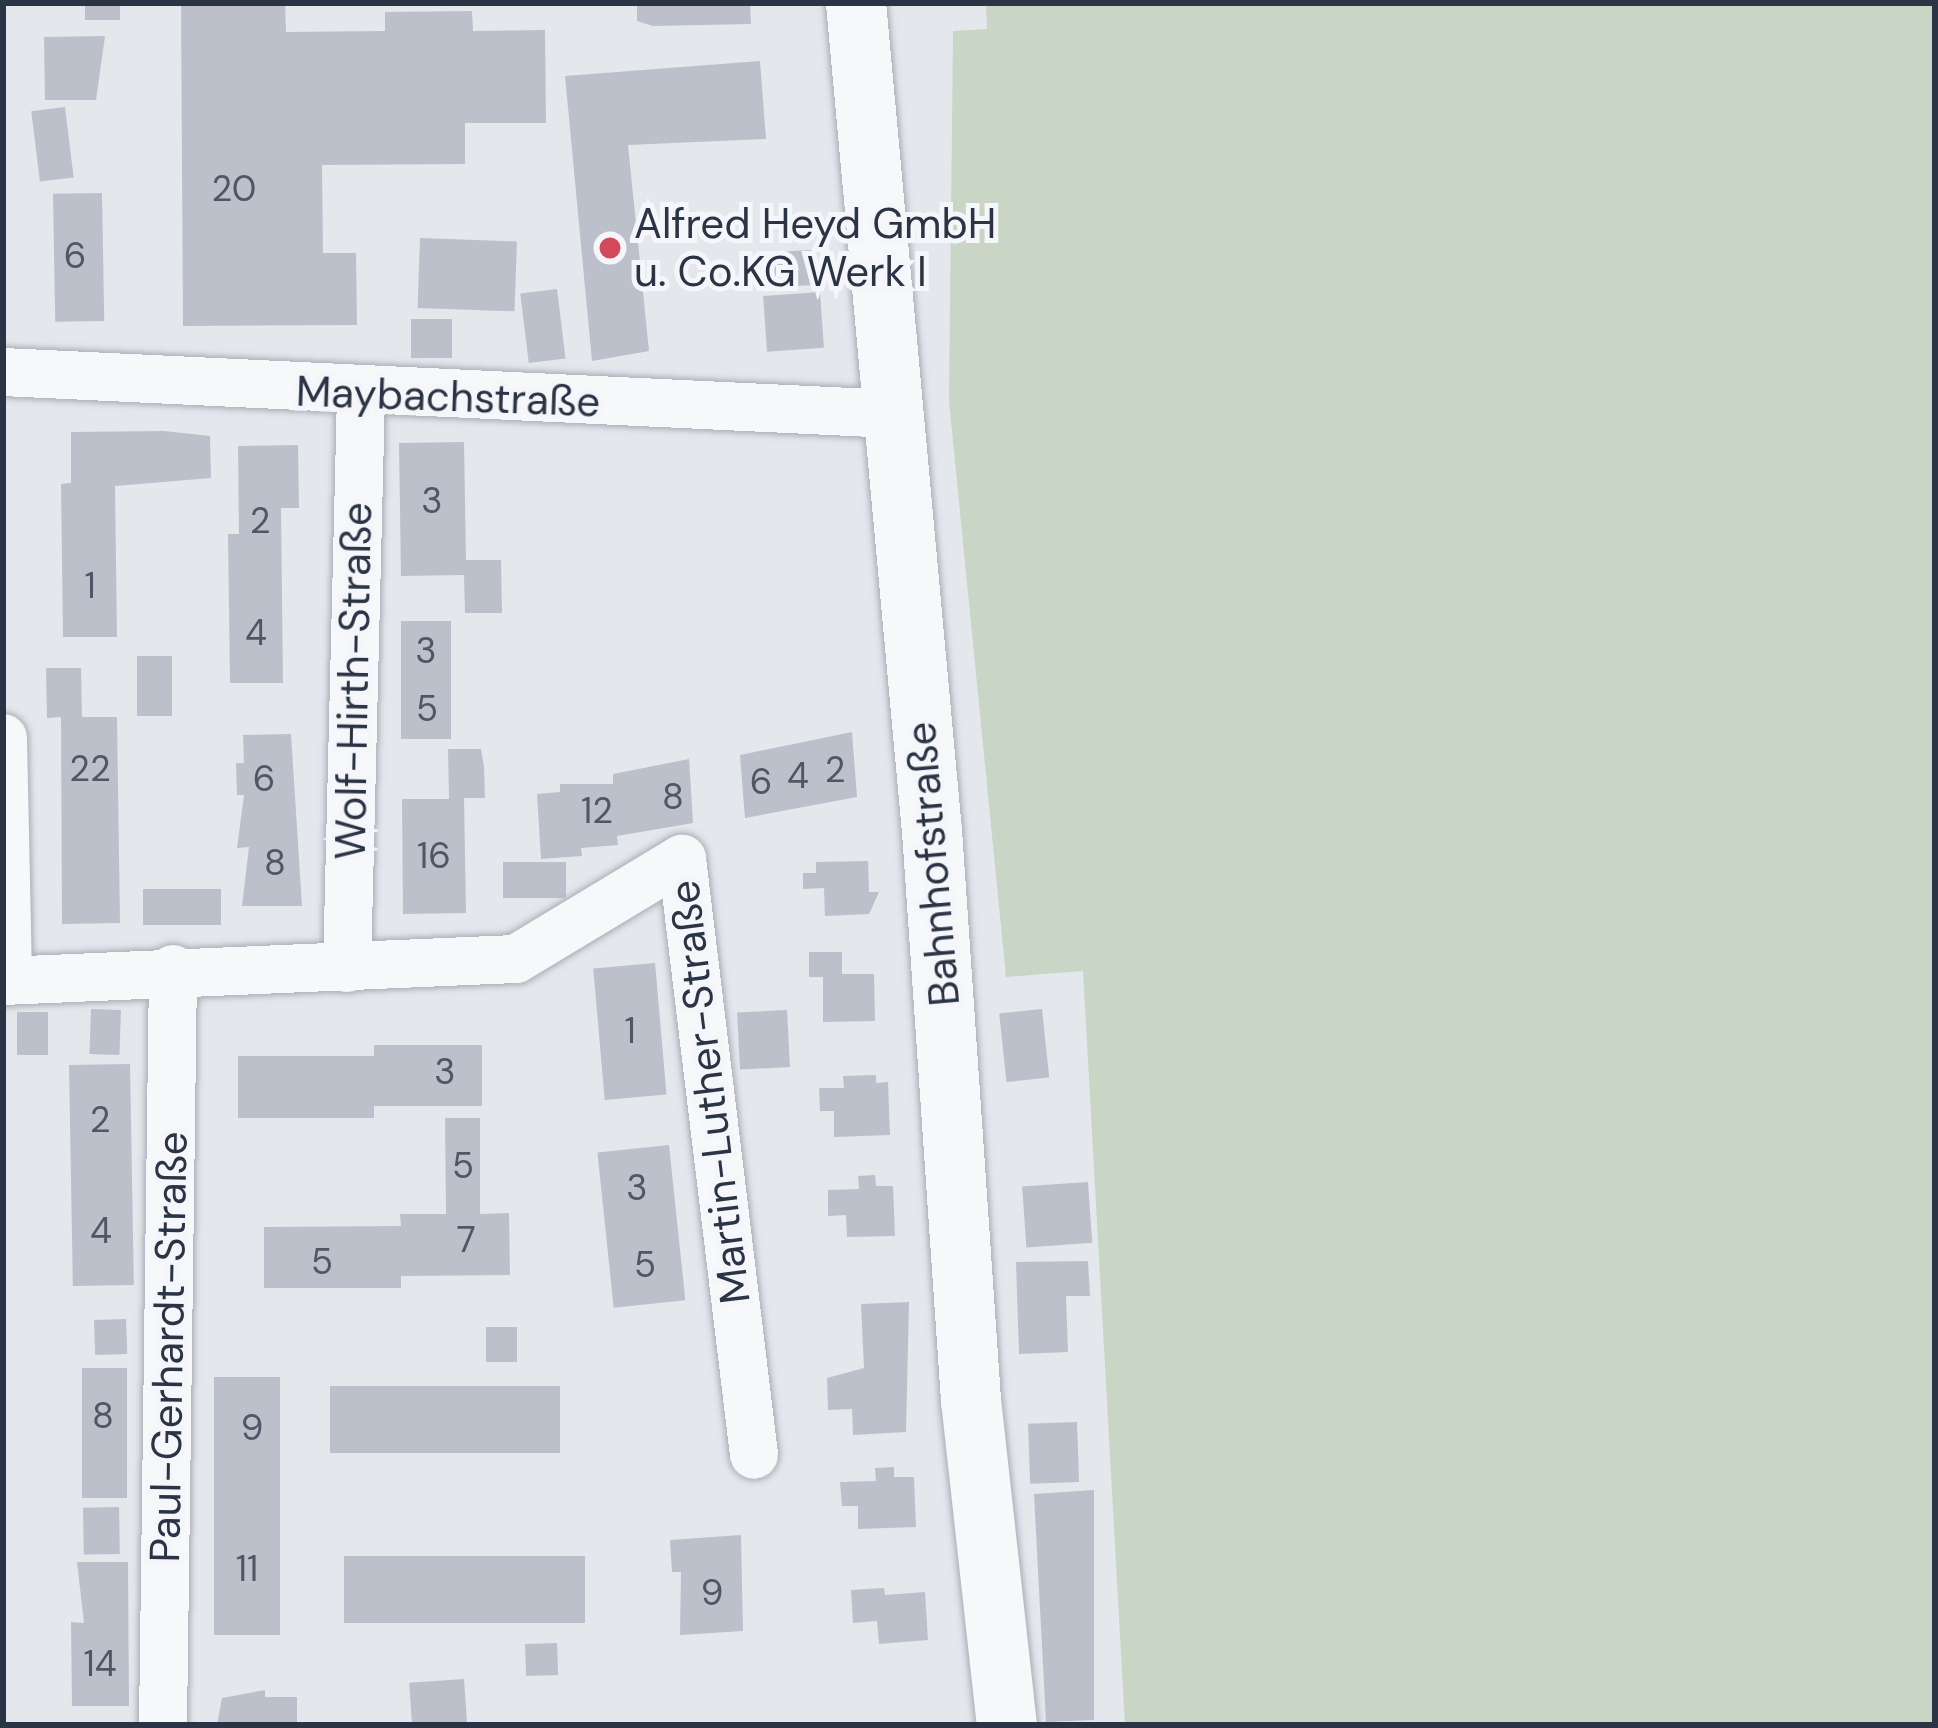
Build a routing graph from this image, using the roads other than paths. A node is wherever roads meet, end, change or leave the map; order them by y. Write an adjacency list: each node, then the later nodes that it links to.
1 (856, 3): 4 (street, Bahnhofstraße)
2 (3, 372): 3 (street, Maybachstraße)
3 (361, 395): 4 (street, Maybachstraße); 6 (street, Wolf-Hirth-Straße)
4 (893, 414): 11 (street, Bahnhofstraße)
5 (3, 738): 8 (street)
6 (347, 968): 7 (street, Martin-Luther-Straße); 9 (street, Martin-Luther-Straße)
7 (173, 969): 8 (street, Martin-Luther-Straße); 10 (street, Paul-Gerhardt-Straße)
8 (6, 981)
9 (754, 1454)
10 (163, 1725)
11 (1007, 1725)

